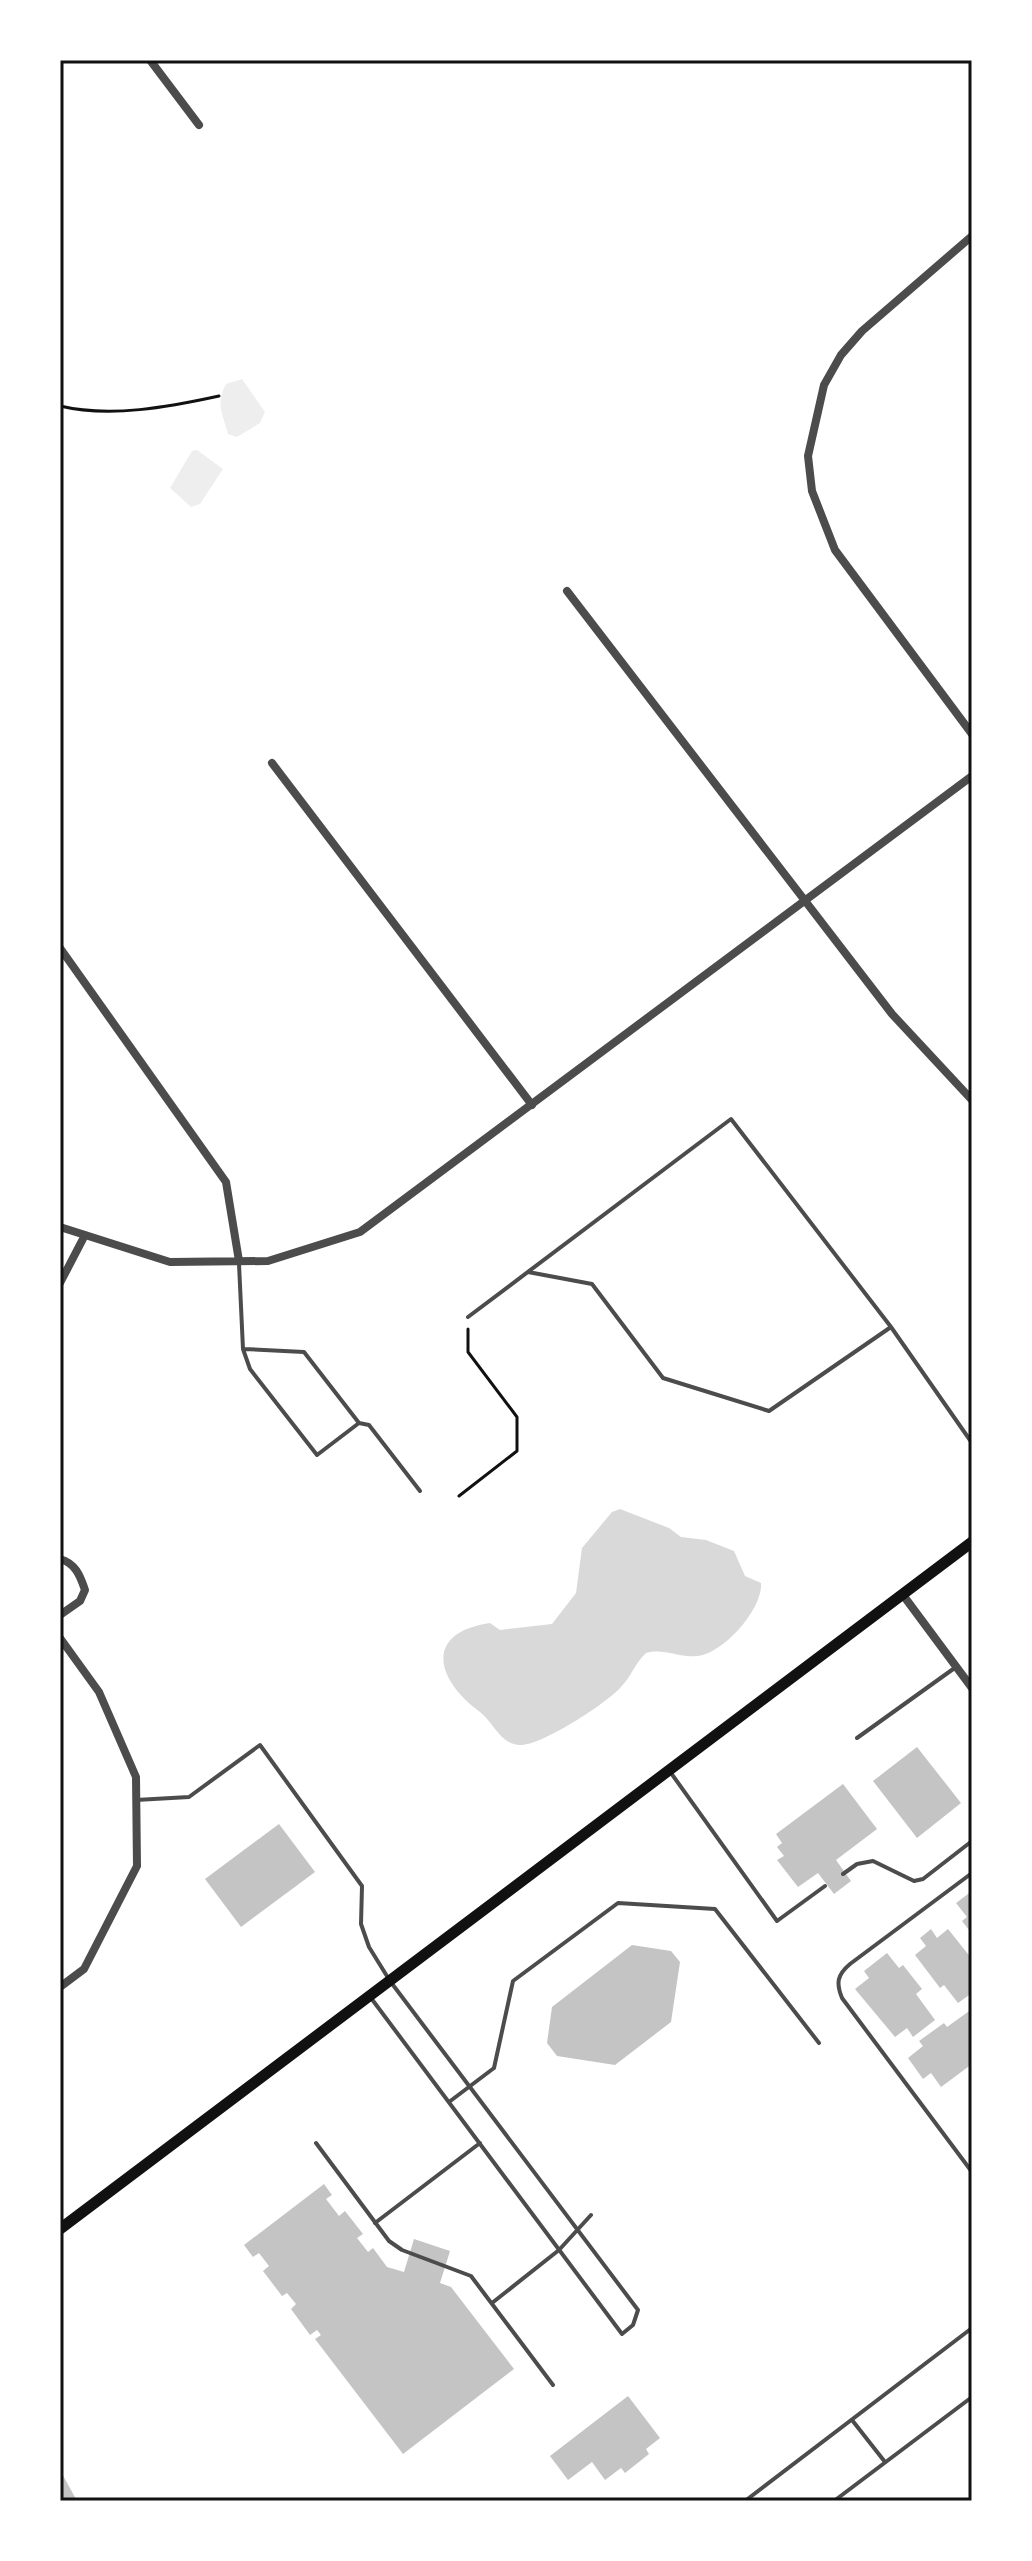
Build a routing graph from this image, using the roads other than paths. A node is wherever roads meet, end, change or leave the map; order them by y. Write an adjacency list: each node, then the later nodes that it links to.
1 (150, 60): 2 (street)
2 (199, 125)
3 (972, 236): 5 (street)
4 (567, 591): 8 (street)
5 (972, 734)
6 (272, 763): 11 (street)
7 (972, 776): 8 (street)
8 (804, 899): 10 (street); 11 (street)
9 (60, 948): 14 (street)
10 (972, 1100)
11 (532, 1105): 14 (street)
12 (60, 1227): 13 (street)
13 (85, 1235): 14 (street); 16 (street)
14 (239, 1261): 19 (lane)
15 (528, 1272): 17 (lane); 18 (lane); 18 (lane)
16 (60, 1283)
17 (468, 1317)
18 (891, 1327): 21 (lane)
19 (243, 1349): 20 (lane); 20 (lane)
20 (359, 1423): 22 (lane)
21 (972, 1443)
22 (420, 1491)
23 (972, 1542): 25 (main road)
24 (60, 1559): 26 (street)
25 (903, 1595): 28 (street); 31 (main road)
26 (60, 1615)
27 (60, 1638): 32 (street)
28 (956, 1667): 29 (street); 30 (lane)
29 (972, 1688)
30 (857, 1738)
31 (669, 1771): 36 (lane); 37 (main road)
32 (136, 1800): 37 (lane); 38 (street)
33 (972, 1841): 35 (lane)
34 (972, 1873): 45 (lane)
35 (843, 1874)
36 (825, 1886)
37 (390, 1981): 39 (main road); 41 (lane)
38 (60, 1987)
39 (370, 1996): 42 (lane); 48 (main road)
40 (819, 2043): 41 (lane)
41 (470, 2086): 42 (lane); 49 (lane)
42 (449, 2102): 44 (lane)
43 (316, 2143): 47 (lane)
44 (480, 2143): 47 (lane); 50 (lane)
45 (972, 2172)
46 (591, 2215): 49 (lane)
47 (375, 2223): 51 (lane)
48 (60, 2229)
49 (577, 2229): 50 (lane); 50 (lane)
50 (559, 2250): 51 (lane)
51 (491, 2303): 53 (lane)
52 (972, 2328): 55 (lane)
53 (553, 2385)
54 (972, 2397): 56 (lane)
55 (852, 2420): 56 (lane); 57 (lane)
56 (885, 2462): 58 (lane)
57 (745, 2501)
58 (834, 2501)

